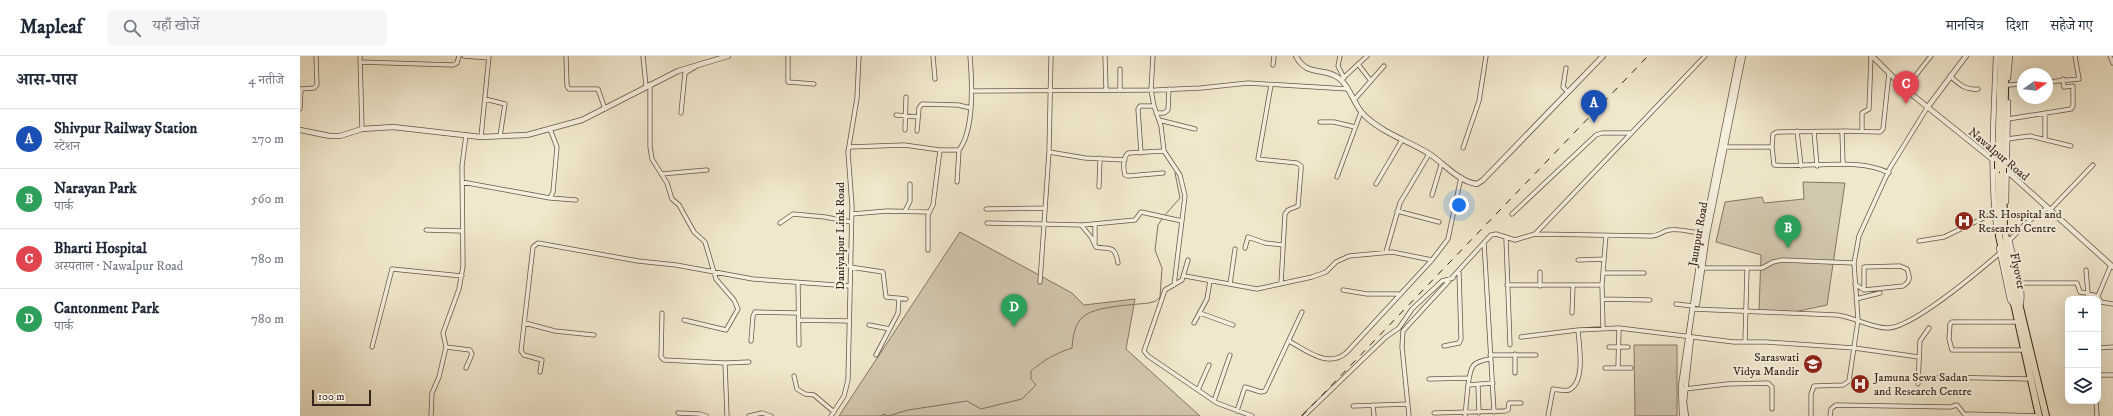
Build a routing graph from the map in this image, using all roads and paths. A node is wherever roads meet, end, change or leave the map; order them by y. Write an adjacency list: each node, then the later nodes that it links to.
1 (316, 56): 75 (street)
2 (360, 56): 36 (street)
3 (378, 56): 37 (street)
4 (459, 56): 37 (street)
5 (464, 56): 34 (street)
6 (566, 56): 72 (street)
7 (642, 56): 55 (street)
8 (728, 56): 35 (street)
9 (788, 56): 53 (street)
10 (858, 56): 105 (street, Daniyalpur Link Road)
11 (933, 56): 48 (street)
12 (970, 56): 66 (street)
13 (1051, 56): 62 (street)
14 (1105, 56): 63 (street)
15 (1153, 56): 65 (street)
16 (1274, 56): 41 (street)
17 (1296, 56): 49 (street)
18 (1340, 56): 49 (street)
19 (1367, 56): 39 (street)
20 (1486, 56): 108 (street)
21 (1603, 56): 67 (street)
22 (1705, 56): 97 (street)
23 (1739, 56): 106 (street)
24 (1743, 56): 106 (street)
25 (1871, 56): 46 (street, Nawalpur Road); 95 (street)
26 (1931, 56): 60 (street)
27 (1966, 56): 47 (street)
28 (1996, 56): 117 (street)
29 (2001, 56): 43 (highway)
30 (2006, 56): 43 (highway)
31 (2010, 56): 57 (street)
32 (2075, 56): 50 (street)
33 (2110, 56): 38 (street)
34 (489, 57): 69 (street)
35 (713, 58): 40 (street)
36 (360, 62): 37 (street); 87 (street)
37 (378, 62)
38 (2113, 63)
39 (1358, 64): 49 (street); 51 (street)
40 (699, 65): 55 (street); 77 (street)
41 (1273, 65)
42 (1384, 66): 51 (street)
43 (2002, 67): 117 (highway)
44 (1566, 68): 67 (street)
45 (1120, 69): 64 (street)
46 (1889, 73): 60 (street, Nawalpur Road); 95 (street)
47 (1950, 76): 61 (street); 74 (street)
48 (935, 79)
49 (1342, 79): 59 (street)
50 (2063, 79): 52 (street); 79 (street)
51 (1371, 81): 70 (street)
52 (2053, 81)
53 (814, 84)
54 (2017, 84): 57 (street)
55 (648, 85): 72 (street); 127 (street)
56 (1271, 85): 58 (street); 59 (street); 164 (street)
57 (2008, 85): 83 (street)
58 (1169, 89): 65 (street); 78 (street)
59 (1348, 89): 70 (street)
60 (1905, 89): 74 (street, Nawalpur Road)
61 (1978, 89)
62 (1049, 90): 63 (street); 66 (street); 112 (street)
63 (1106, 90): 64 (street)
64 (1120, 90): 65 (street)
65 (1151, 90): 71 (street)
66 (973, 91): 73 (street)
67 (1568, 92): 129 (street)
68 (906, 97): 81 (street)
69 (485, 99): 99 (street); 100 (street)
70 (1354, 100): 76 (street)
71 (1154, 106): 78 (street); 113 (street)
72 (605, 108): 88 (street)
73 (971, 108): 82 (street); 110 (street)
74 (1927, 108): 117 (street, Nawalpur Road); 126 (street)
75 (300, 109)
76 (1361, 112): 86 (street); 103 (street)
77 (682, 113)
78 (1156, 113): 84 (street)
79 (2045, 114): 83 (street); 102 (street)
80 (896, 115): 81 (street)
81 (906, 116): 82 (street); 91 (street)
82 (918, 117): 92 (street)
83 (2008, 119): 101 (street)
84 (1159, 120): 89 (street); 111 (street)
85 (1320, 122): 86 (street)
86 (1355, 127): 128 (street)
87 (362, 129): 90 (street); 98 (street)
88 (550, 129): 99 (street); 136 (street)
89 (1195, 129)
90 (300, 130)
91 (905, 130)
92 (917, 131)
93 (1797, 131): 96 (street); 107 (street); 121 (street)
94 (1842, 131): 95 (street); 96 (street); 118 (street)
95 (1862, 131)
96 (1814, 132): 122 (street)
97 (1631, 133): 146 (street); 157 (street)
98 (466, 135): 100 (street); 130 (street)
99 (500, 136): 100 (street)
100 (481, 137)
101 (2007, 139): 102 (street); 124 (street)
102 (2045, 139): 104 (street)
103 (1402, 140): 114 (street); 133 (street)
104 (2071, 146)
105 (849, 147): 109 (street); 145 (street, Daniyalpur Link Road)
106 (1722, 147): 107 (street); 158 (street)
107 (1772, 147): 121 (street)
108 (1463, 148)
109 (940, 150): 110 (street); 143 (street)
110 (959, 150): 131 (street)
111 (1164, 151): 113 (street); 147 (street)
112 (1048, 152): 115 (street); 138 (street)
113 (1141, 153): 116 (street)
114 (1429, 154): 119 (street); 142 (street)
115 (1100, 158): 116 (street); 134 (street)
116 (1125, 160): 125 (street)
117 (1998, 162): 124 (highway, Flyover, bridge); 124 (street, Nawalpur Road); 144 (street)
118 (1843, 164): 122 (street); 126 (street)
119 (1441, 165): 129 (street); 135 (street)
120 (2093, 165): 140 (street)
121 (1800, 166): 122 (street)
122 (1818, 166)
123 (706, 170): 127 (street)
124 (2003, 171): 140 (street, Nawalpur Road); 162 (street); 217 (highway, Flyover)
125 (1163, 173)
126 (1889, 173): 176 (street)
127 (661, 174): 184 (street)
128 (1337, 177)
129 (1461, 177): 173 (street)
130 (462, 182): 136 (street); 156 (street)
131 (957, 182)
132 (910, 184): 141 (street)
133 (1376, 184)
134 (1099, 187)
135 (1432, 195)
136 (550, 198): 137 (street)
137 (576, 200)
138 (1045, 208): 139 (street); 152 (street)
139 (986, 209)
140 (2048, 209): 162 (street); 177 (street, Nawalpur Road)
141 (905, 211): 143 (street); 145 (street)
142 (1397, 211): 149 (street); 169 (street)
143 (929, 212): 168 (street)
144 (1994, 213): 161 (street); 170 (street)
145 (852, 214): 148 (street, Daniyalpur Link Road)
146 (1512, 214)
147 (1182, 221): 153 (street); 197 (street)
148 (851, 222): 150 (street); 178 (street, Daniyalpur Link Road)
149 (1439, 222)
150 (780, 223)
151 (988, 223): 152 (street)
152 (1044, 224): 154 (street); 191 (street)
153 (1095, 224): 154 (street); 165 (street)
154 (1081, 225): 165 (street)
155 (426, 230): 156 (street)
156 (462, 231): 187 (street)
157 (1535, 234): 159 (street); 160 (street)
158 (1705, 234): 159 (street); 179 (street, Jaunpur Road); 218 (street)
159 (1606, 235): 171 (street)
160 (1506, 238): 163 (street); 198 (street)
161 (1919, 241)
162 (2009, 241): 193 (street)
163 (1484, 242): 182 (street); 261 (street)
164 (1283, 245): 166 (street); 195 (street)
165 (1095, 246): 175 (street)
166 (1245, 248)
167 (1235, 249): 194 (street)
168 (928, 250)
169 (1386, 252): 173 (street); 195 (street)
170 (2000, 253): 217 (street); 227 (street)
171 (1604, 259): 174 (street); 185 (street)
172 (1188, 260): 188 (street)
173 (1432, 260): 206 (street)
174 (1578, 260)
175 (1118, 263)
176 (1854, 263): 180 (street); 196 (street)
177 (2112, 266): 208 (street)
178 (850, 267): 199 (street, Daniyalpur Link Road); 209 (street)
179 (1702, 268): 180 (street); 218 (street, Jaunpur Road)
180 (1747, 268): 220 (street)
181 (2086, 270): 207 (street)
182 (1459, 272): 189 (street); 247 (street)
183 (1540, 272): 200 (street)
184 (716, 273): 192 (street); 225 (street); 230 (street)
185 (1603, 273): 186 (street); 202 (street)
186 (1644, 273)
187 (462, 276): 248 (street); 249 (street)
188 (1185, 276): 190 (street); 197 (street)
189 (1453, 278): 287 (street); 306 (street)
190 (1210, 281): 194 (street); 223 (street)
191 (1040, 282)
192 (798, 283): 199 (street); 222 (street)
193 (2019, 283): 207 (street); 217 (street)
194 (1230, 284): 195 (street)
195 (1281, 284)
196 (1855, 284): 204 (street); 211 (street)
197 (1174, 285): 284 (street)
198 (1507, 285): 200 (street); 246 (street)
199 (850, 286): 228 (street, Daniyalpur Link Road)
200 (1540, 286): 201 (street)
201 (1572, 286): 202 (street); 224 (street)
202 (1602, 286): 212 (street)
203 (1343, 290): 206 (street)
204 (1864, 290): 204 (street)
205 (1880, 293): 211 (street)
206 (1399, 294): 243 (street)
207 (2088, 294): 208 (street)
208 (2098, 296)
209 (899, 298): 210 (street); 236 (street)
210 (906, 298)
211 (1856, 298): 227 (street)
212 (1603, 299): 213 (street); 237 (street)
213 (1650, 300)
214 (2101, 302): 216 (street)
215 (1676, 304): 218 (street)
216 (2113, 304)
217 (2016, 306): 229 (highway); 316 (highway)
218 (1694, 308): 220 (street); 241 (street)
219 (1302, 312): 243 (street)
220 (1746, 312): 227 (street); 244 (street)
221 (662, 313): 264 (street)
222 (798, 313): 226 (street); 242 (street)
223 (1200, 313): 231 (street); 233 (street)
224 (1572, 313)
225 (684, 320)
226 (798, 320): 228 (street); 245 (street)
227 (1858, 320): 254 (street)
228 (849, 321): 296 (street, Daniyalpur Link Road)
229 (2017, 322): 256 (highway); 256 (street)
230 (525, 323): 239 (street); 270 (street)
231 (1194, 323)
232 (870, 325): 236 (street)
233 (1233, 325)
234 (1619, 328): 237 (street); 241 (street); 251 (street)
235 (1929, 328): 262 (street)
236 (890, 329): 260 (street)
237 (1603, 329): 238 (street)
238 (1578, 330): 240 (street); 309 (street)
239 (594, 335)
240 (1521, 337)
241 (1690, 337): 244 (street); 283 (street); 310 (street)
242 (751, 341)
243 (1289, 341): 292 (street)
244 (1745, 342): 254 (street)
245 (799, 345)
246 (1510, 345)
247 (1444, 346)
248 (372, 347)
249 (446, 347): 266 (street); 300 (street)
250 (1609, 347): 251 (street)
251 (1618, 347): 252 (street); 268 (street)
252 (1628, 347)
253 (2113, 347): 255 (street)
254 (1854, 348): 262 (street); 312 (street)
255 (2101, 348)
256 (2024, 350): 278 (highway)
257 (1515, 354): 259 (street); 261 (street); 271 (street)
258 (1230, 355): 285 (street)
259 (1536, 355)
260 (876, 356)
261 (1490, 357): 276 (street); 279 (street)
262 (1919, 357): 280 (street)
263 (749, 362): 264 (street)
264 (725, 363): 302 (street)
265 (1209, 365): 284 (street)
266 (466, 368)
267 (1605, 368): 268 (street)
268 (1618, 368): 269 (street)
269 (1631, 368)
270 (540, 372)
271 (1515, 373)
272 (2101, 375): 273 (street)
273 (2113, 375)
274 (794, 376): 296 (street)
275 (1939, 377): 278 (street)
276 (1469, 378): 277 (street); 281 (street)
277 (1429, 379)
278 (2031, 379): 315 (highway)
279 (1493, 383): 282 (street); 294 (street)
280 (1918, 384)
281 (1468, 385): 282 (street); 298 (street)
282 (1478, 385): 293 (street)
283 (1685, 389): 291 (street); 311 (street)
284 (1198, 390): 285 (street)
285 (1214, 401): 292 (street)
286 (1522, 403): 294 (street)
287 (1408, 404): 289 (street); 308 (street)
288 (2096, 404): 317 (street)
289 (1373, 405): 290 (street); 307 (street)
290 (1353, 406)
291 (1772, 409)
292 (1237, 411): 299 (street)
293 (1479, 412): 294 (street); 298 (street)
294 (1494, 412)
295 (678, 413): 301 (street)
296 (832, 414)
297 (1434, 414): 298 (street)
298 (1466, 414)
299 (1246, 415): 305 (street)
300 (430, 416)
301 (706, 416)
302 (727, 416)
303 (749, 416): 304 (street)
304 (771, 416)
305 (1252, 416)
306 (1304, 416)
307 (1374, 416)
308 (1409, 416)
309 (1548, 416)
310 (1682, 416)
311 (1686, 416)
312 (1811, 416)
313 (1830, 416): 314 (street)
314 (1965, 416): 315 (street)
315 (2039, 416)
316 (2046, 416)
317 (2097, 416)

